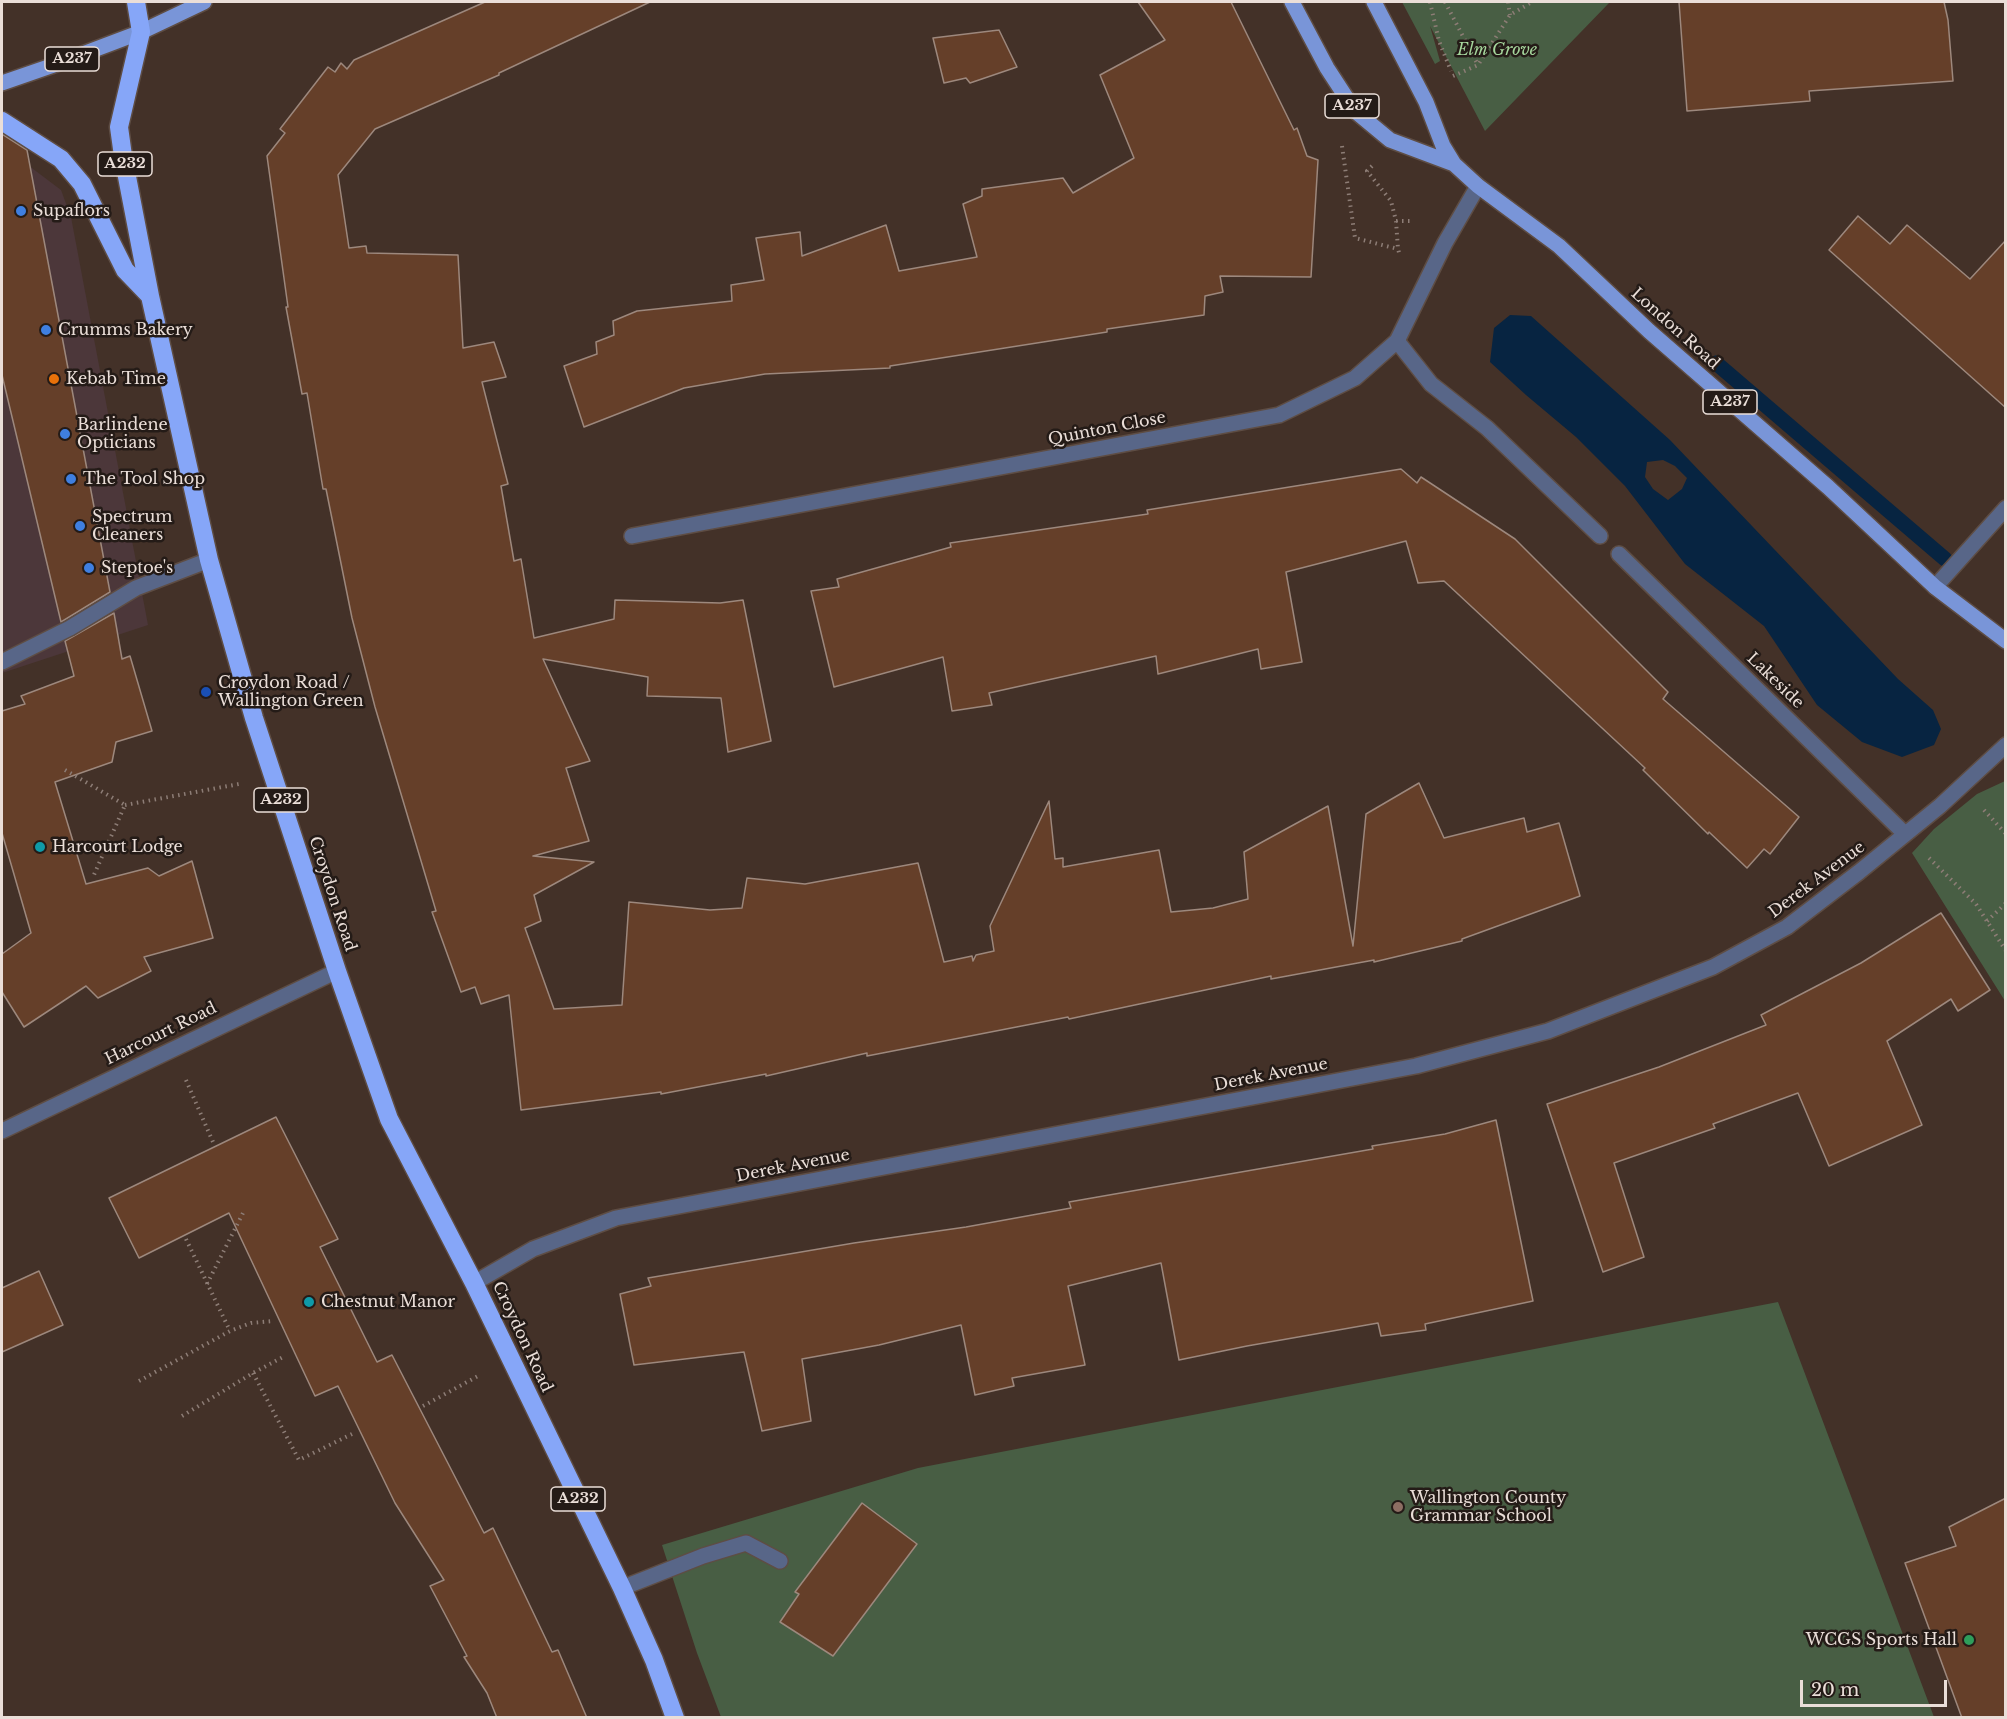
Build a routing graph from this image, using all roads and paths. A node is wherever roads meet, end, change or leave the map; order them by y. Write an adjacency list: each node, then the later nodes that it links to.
1 (136, 2): 10 (highway, A232)
2 (204, 2): 10 (main road, A237)
3 (1292, 2): 17 (main road, London Road / A237)
4 (1374, 2): 17 (main road, London Road / A237)
5 (1430, 2): 12 (path)
6 (1444, 2): 11 (path)
7 (1508, 2): 9 (path)
8 (1532, 2): 9 (path)
9 (1510, 15): 11 (path)
10 (141, 32): 14 (main road, A237); 24 (highway, Croydon Road / A232)
11 (1478, 65): 12 (path)
12 (1453, 76): 13 (path)
13 (1446, 80)
14 (2, 83)
15 (2, 121): 24 (highway)
16 (1342, 143): 23 (path)
17 (1454, 164): 19 (main road, London Road / A237)
18 (1373, 165): 20 (path)
19 (1478, 186): 25 (street, Quinton Close); 31 (main road, London Road / A237)
20 (1391, 201)
21 (1396, 221): 22 (path)
22 (1414, 221)
23 (1398, 249)
24 (150, 296): 30 (highway, Croydon Road / A232)
25 (1397, 341): 27 (street, Quinton Close); 28 (street)
26 (2006, 508): 31 (street)
27 (632, 536)
28 (1600, 536)
29 (1619, 554): 39 (street, Lakeside)
30 (209, 560): 33 (street); 36 (highway, Croydon Road / A232)
31 (1935, 587): 32 (main road, London Road / A237)
32 (2006, 641)
33 (2, 662)
34 (2006, 745): 39 (street, Derek Avenue)
35 (65, 770): 37 (path)
36 (273, 778): 37 (path); 45 (highway, Croydon Road / A232)
37 (125, 806): 41 (path)
38 (1983, 808): 40 (path)
39 (1905, 834): 43 (path); 51 (street, Derek Avenue)
40 (2006, 834)
41 (93, 877)
42 (2006, 903): 43 (path)
43 (1987, 921): 44 (path)
44 (2006, 951)
45 (337, 971): 46 (street, Harcourt Road); 51 (highway, Croydon Road / A232)
46 (172, 1048): 47 (street, Harcourt Road); 48 (path)
47 (2, 1131)
48 (213, 1142)
49 (243, 1213): 52 (path)
50 (186, 1239): 52 (path)
51 (474, 1283): 56 (highway, Croydon Road / A232)
52 (207, 1285): 54 (path)
53 (274, 1321): 54 (path)
54 (230, 1331): 58 (path)
55 (285, 1356): 57 (path)
56 (510, 1359): 59 (path); 63 (highway, Croydon Road / A232)
57 (253, 1373): 60 (path); 61 (path)
58 (139, 1381)
59 (423, 1406)
60 (182, 1416)
61 (352, 1434)
62 (780, 1561): 63 (street)
63 (622, 1588): 64 (highway, Croydon Road / A232)
64 (675, 1718)

